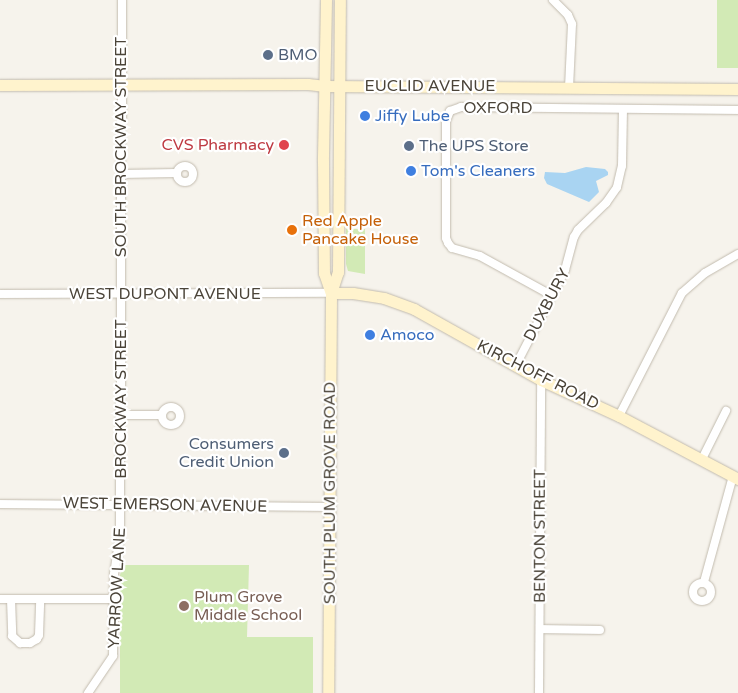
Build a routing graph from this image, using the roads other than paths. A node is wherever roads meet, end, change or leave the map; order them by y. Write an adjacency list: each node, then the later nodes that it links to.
1 (122, 0): 5 (street, SOUTH BROCKWAY STREET)
2 (326, 0): 7 (main road, SOUTH PLUM GROVE ROAD)
3 (340, 0): 8 (main road, SOUTH PLUM GROVE ROAD)
4 (554, 0): 9 (street)
5 (121, 84): 6 (main road, EUCLID AVENUE); 7 (main road, EUCLID AVENUE); 14 (street, SOUTH BROCKWAY STREET)
6 (0, 85)
7 (325, 86): 8 (main road, EUCLID AVENUE); 16 (main road, SOUTH PLUM GROVE ROAD)
8 (340, 86): 9 (main road, EUCLID AVENUE); 16 (main road, SOUTH PLUM GROVE ROAD)
9 (569, 87): 10 (main road, EUCLID AVENUE)
10 (738, 89)
11 (623, 110): 12 (street, OXFORD); 19 (street, DUXBURY); 19 (street, OXFORD)
12 (738, 110)
13 (176, 173): 14 (street)
14 (121, 174): 18 (street, SOUTH BROCKWAY STREET)
15 (738, 254): 25 (street)
16 (331, 293): 18 (street, WEST DUPONT AVENUE); 20 (main road, KIRCHOFF ROAD); 30 (main road, SOUTH PLUM GROVE ROAD)
17 (0, 294): 18 (street, WEST DUPONT AVENUE)
18 (121, 294): 23 (street, BROCKWAY STREET)
19 (551, 295): 20 (street, DUXBURY)
20 (516, 365): 21 (main road, KIRCHOFF ROAD)
21 (541, 380): 25 (main road, KIRCHOFF ROAD); 36 (street, BENTON STREET)
22 (726, 410): 26 (street)
23 (121, 415): 24 (street); 29 (street, BROCKWAY STREET)
24 (162, 415)
25 (619, 416): 26 (main road, KIRCHOFF ROAD)
26 (702, 459): 27 (main road, KIRCHOFF ROAD)
27 (736, 477): 31 (street)
28 (0, 504): 29 (street, WEST EMERSON AVENUE)
29 (120, 504): 30 (street, WEST EMERSON AVENUE); 35 (street, YARROW LANE)
30 (330, 507): 39 (main road, SOUTH PLUM GROVE ROAD)
31 (704, 582)
32 (0, 599): 33 (street)
33 (11, 599): 34 (street); 34 (street)
34 (40, 599): 35 (street)
35 (114, 599): 38 (street, YARROW LANE)
36 (540, 629): 37 (street); 40 (street, BENTON STREET)
37 (600, 630)
38 (88, 693)
39 (328, 693)
40 (539, 693)

